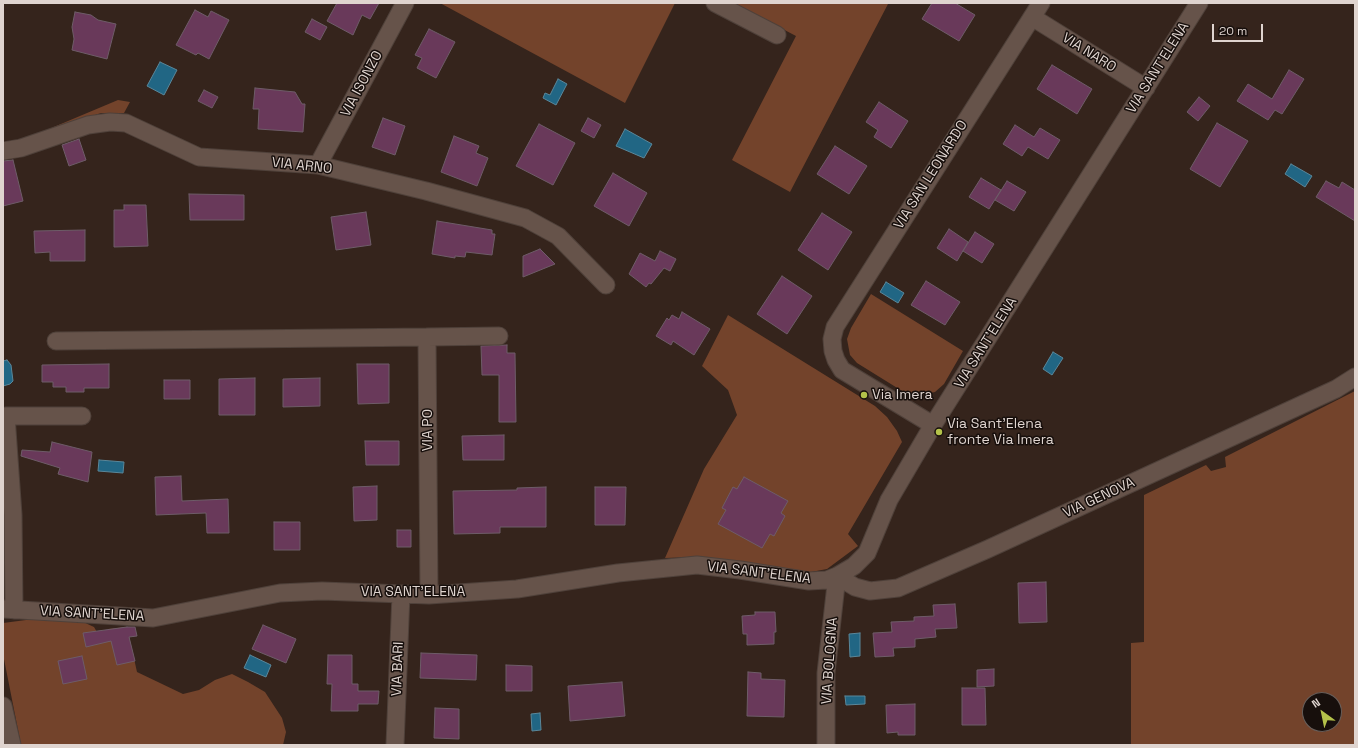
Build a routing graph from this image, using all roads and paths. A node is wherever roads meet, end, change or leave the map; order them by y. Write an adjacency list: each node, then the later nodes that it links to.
1 (405, 3): 9 (street, VIA ISONZO)
2 (715, 3): 6 (street)
3 (1041, 3): 5 (street, VIA SAN LEONARDO)
4 (1199, 3): 7 (street, VIA SANT'ELENA)
5 (1032, 17): 7 (street, VIA NARO); 16 (street, VIA SAN LEONARDO)
6 (777, 35)
7 (1146, 88): 16 (street, VIA SANT'ELENA)
8 (3, 151): 9 (street, VIA ARNO)
9 (318, 165): 10 (street, VIA ARNO)
10 (606, 285)
11 (500, 336): 12 (street)
12 (427, 337): 13 (street); 19 (street, VIA PO)
13 (56, 341)
14 (1355, 377): 17 (street, VIA GENOVA)
15 (82, 416): 20 (street)
16 (933, 425): 17 (street, VIA SANT'ELENA)
17 (837, 576): 19 (street, VIA SANT'ELENA); 24 (street, VIA BOLOGNA)
18 (401, 594): 19 (street, VIA SANT'ELENA); 20 (street, VIA SANT'ELENA); 23 (street, VIA BARI)
19 (429, 595)
20 (9, 609)
21 (3, 706): 22 (street)
22 (8, 742)
23 (395, 745)
24 (826, 745)

